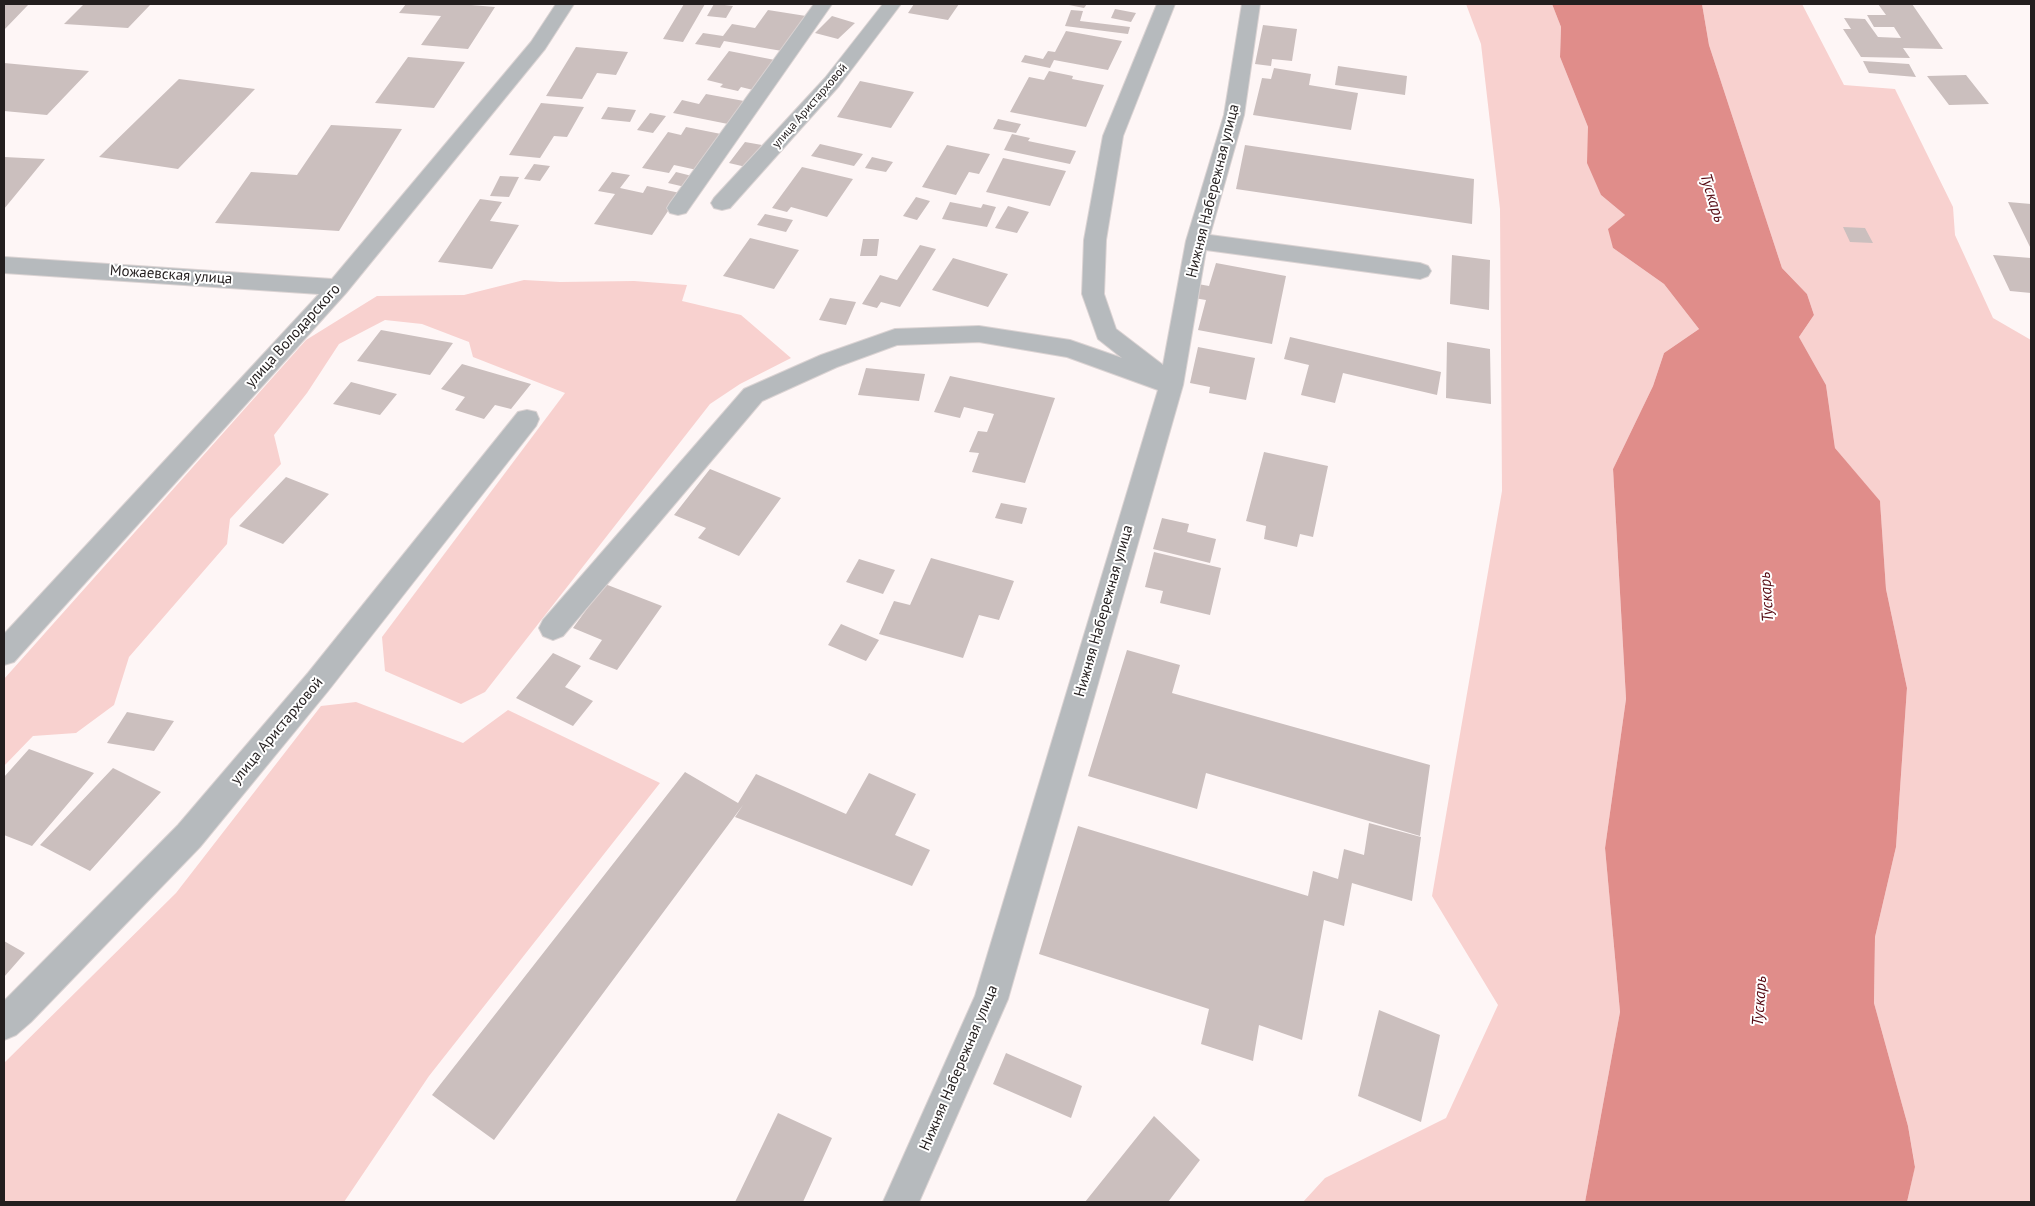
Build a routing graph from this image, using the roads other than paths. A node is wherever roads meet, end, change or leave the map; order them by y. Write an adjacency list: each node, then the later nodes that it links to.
1 (565, 4): 11 (street, улица Володарского)
2 (823, 4): 7 (street)
3 (892, 4): 6 (street, улица Аристарховой)
4 (1166, 4): 12 (street)
5 (1251, 4): 8 (street, Нижняя Набережная улица)
6 (722, 203)
7 (678, 208)
8 (1197, 241): 10 (street); 12 (street, Нижняя Набережная улица)
9 (4, 265): 11 (street, Можаевская улица)
10 (1420, 271)
11 (338, 287): 15 (street, улица Володарского)
12 (1170, 385): 14 (street); 17 (street, Нижняя Набережная улица)
13 (526, 419): 16 (street, улица Аристарховой)
14 (554, 628)
15 (4, 653)
16 (4, 1023)
17 (902, 1202)

